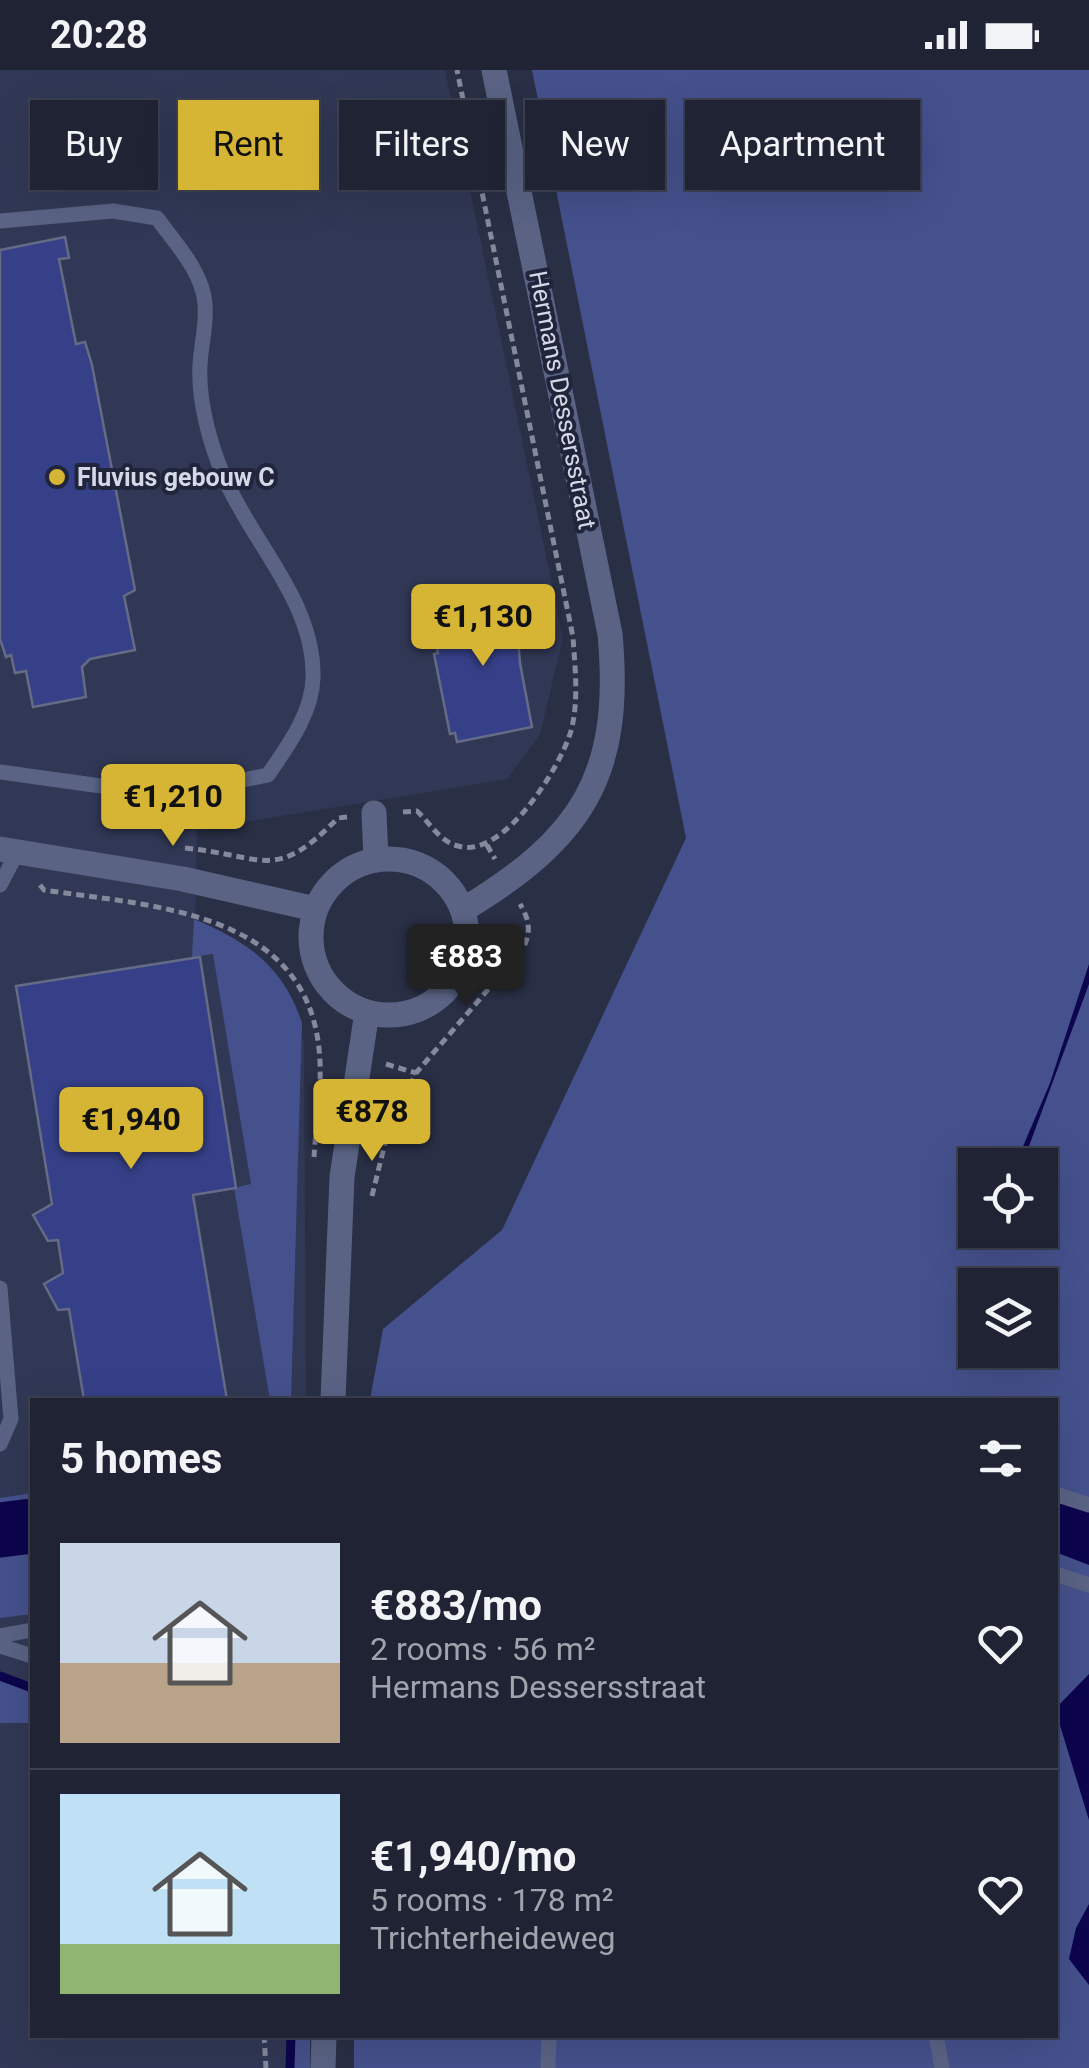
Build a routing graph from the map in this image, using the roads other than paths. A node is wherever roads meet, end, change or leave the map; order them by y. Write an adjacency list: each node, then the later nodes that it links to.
1 (494, 70): 9 (street, Hermans Dessersstraat)
2 (0, 221): 3 (lane)
3 (0, 772)
4 (374, 814): 6 (street)
5 (9, 850): 7 (lane); 8 (street)
6 (376, 859): 8 (street); 9 (street)
7 (0, 885)
8 (315, 909): 10 (street)
9 (463, 910): 10 (street)
10 (366, 1012): 12 (street)
11 (0, 1288): 13 (lane)
12 (333, 1398)
13 (0, 1444)
14 (1058, 1495): 15 (lane)
15 (1089, 1504)
16 (1058, 1575): 17 (lane)
17 (1089, 1585)
18 (0, 1641): 19 (lane); 20 (lane)
19 (30, 1643)
20 (30, 1643)
21 (324, 2038): 24 (street)
22 (549, 2038): 25 (lane)
23 (937, 2038): 26 (lane)
24 (324, 2068)
25 (548, 2068)
26 (942, 2068)

